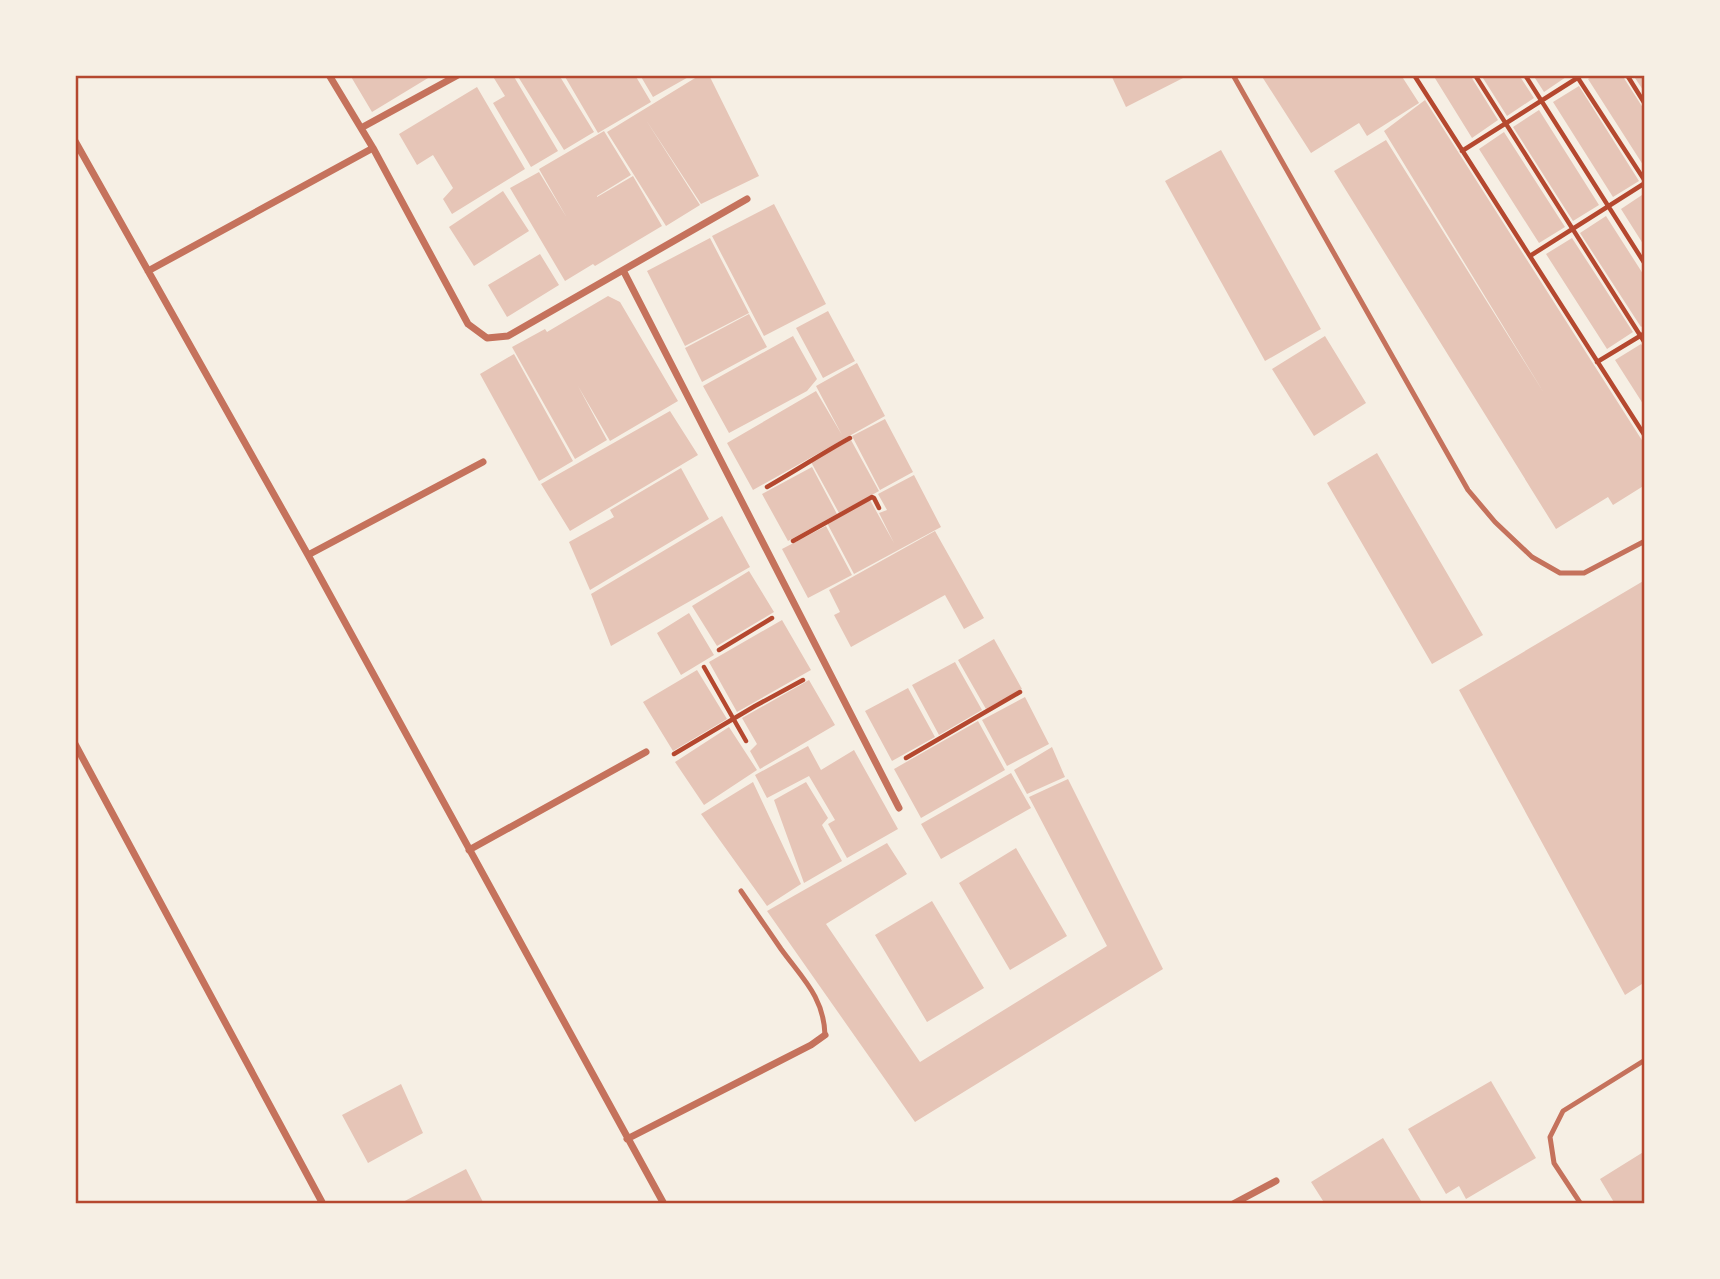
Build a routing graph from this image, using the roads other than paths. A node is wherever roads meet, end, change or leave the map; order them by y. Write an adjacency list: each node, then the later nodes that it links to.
1 (329, 75): 4 (street)
2 (458, 75): 4 (street)
3 (1233, 75): 11 (lane)
4 (361, 128): 6 (street)
5 (75, 141): 9 (street)
6 (373, 149): 8 (street); 9 (street)
7 (747, 199): 8 (street)
8 (622, 270): 15 (street)
9 (148, 271): 12 (street)
10 (483, 462): 12 (street)
11 (1645, 541)
12 (308, 555): 16 (street)
13 (75, 744): 22 (street)
14 (646, 752): 16 (street)
15 (898, 808)
16 (469, 850): 20 (street)
17 (741, 891): 18 (lane)
18 (825, 1035): 20 (street)
19 (1645, 1060): 25 (lane)
20 (627, 1139): 23 (street)
21 (1276, 1181): 24 (street)
22 (323, 1204)
23 (664, 1204)
24 (1233, 1204)
25 (1581, 1204)

